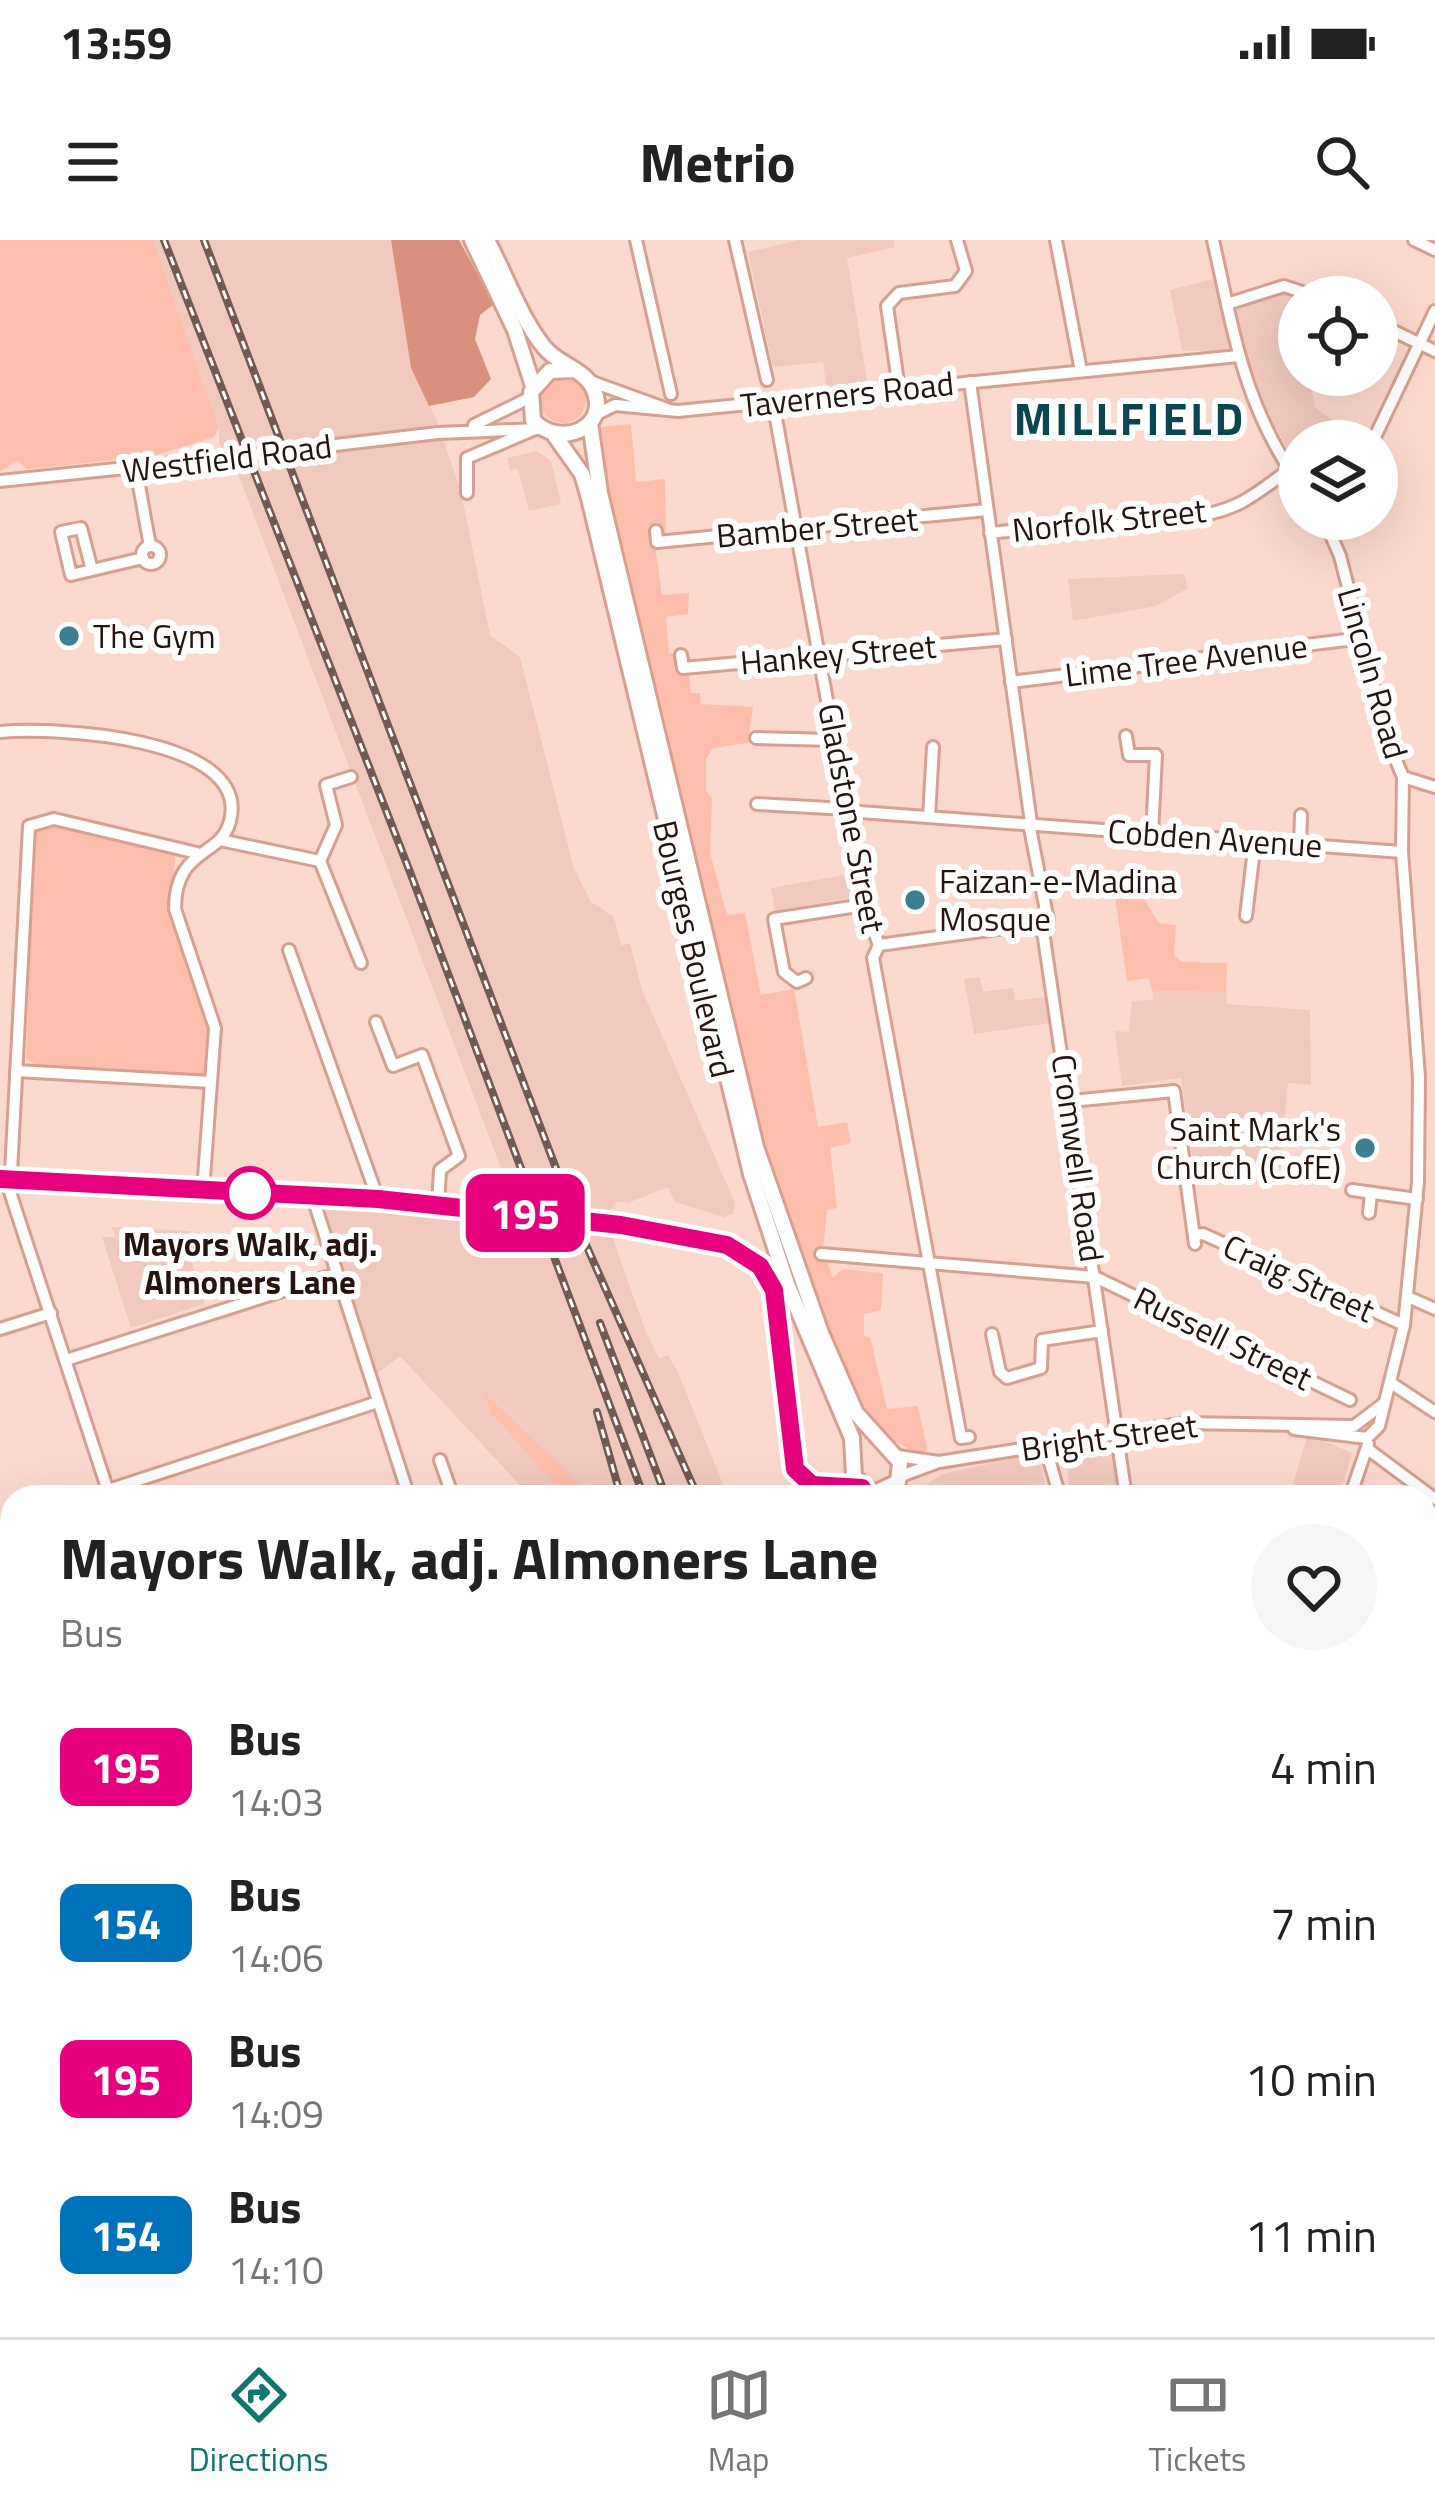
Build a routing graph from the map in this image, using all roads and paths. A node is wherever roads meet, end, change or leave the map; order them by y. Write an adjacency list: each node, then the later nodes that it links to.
1 (472, 240): 23 (main road)
2 (487, 240): 17 (main road)
3 (636, 240): 24 (street)
4 (734, 240): 20 (street)
5 (957, 240): 22 (street)
6 (1056, 240): 18 (street)
7 (1213, 240): 11 (street)
8 (1414, 240): 9 (street)
9 (1435, 250)
10 (1278, 288): 11 (street)
11 (1227, 304): 16 (street)
12 (1435, 310): 14 (street)
13 (1398, 332): 14 (street)
14 (1420, 342): 15 (street); 28 (street)
15 (1435, 351)
16 (1239, 356): 18 (street, Taverners Road); 31 (street)
17 (573, 370): 19 (main road); 23 (main road)
18 (1081, 371): 21 (street, Taverners Road)
19 (587, 380): 26 (street, Taverners Road); 27 (main road)
20 (767, 380)
21 (970, 382): 22 (street, Taverners Road); 36 (street, Cromwell Road)
22 (899, 389): 25 (street, Taverners Road)
23 (531, 392): 29 (street, Westfield Road); 30 (main road)
24 (671, 394)
25 (773, 402): 26 (street, Taverners Road); 37 (street, Gladstone Street)
26 (670, 411): 27 (street, Taverners Road)
27 (592, 419): 30 (main road); 108 (main road, Bourges Boulevard)
28 (1383, 420)
29 (453, 431): 30 (street, Westfield Road); 32 (street, Westfield Road, bridge)
30 (543, 431): 35 (street); 113 (main road, Bourges Boulevard)
31 (1278, 454)
32 (136, 469): 34 (street, Westfield Road); 41 (street)
33 (1278, 477): 38 (street, Norfolk Street)
34 (0, 481)
35 (467, 493)
36 (987, 511): 37 (street, Bamber Street); 38 (street, Cromwell Road)
37 (797, 529): 39 (street, Bamber Street); 44 (street, Gladstone Street)
38 (990, 533): 43 (street, Cromwell Road)
39 (653, 539)
40 (1333, 540): 42 (street, Lincoln Road)
41 (92, 570)
42 (1362, 638): 46 (street, Lime Tree Avenue); 53 (street, Lincoln Road)
43 (1006, 639): 44 (street, Hankey Street); 46 (street, Cromwell Road)
44 (820, 656): 45 (street, Hankey Street); 50 (street, Gladstone Street)
45 (678, 664)
46 (1011, 682): 59 (street, Cromwell Road)
47 (0, 733): 61 (street)
48 (1126, 736): 60 (street)
49 (756, 738): 50 (street)
50 (834, 740): 56 (street, Gladstone Street)
51 (933, 747): 58 (street)
52 (351, 777): 66 (street)
53 (1403, 777): 54 (street); 64 (street, Lincoln Road)
54 (1435, 787)
55 (757, 804): 56 (street, Cobden Avenue)
56 (846, 810): 58 (street, Cobden Avenue); 67 (street, Gladstone Street)
57 (1301, 814): 63 (street)
58 (929, 817): 59 (street, Cobden Avenue)
59 (1030, 823): 60 (street, Cobden Avenue); 69 (street, Cromwell Road)
60 (1152, 833): 62 (street, Cobden Avenue)
61 (220, 840): 65 (street); 66 (street)
62 (1255, 842): 63 (street, Cobden Avenue); 68 (street)
63 (1300, 844): 64 (street, Cobden Avenue)
64 (1402, 852): 79 (street, Lincoln Road)
65 (197, 853): 75 (street); 76 (street)
66 (320, 861): 72 (street)
67 (864, 905): 70 (street, Gladstone Street); 73 (street)
68 (1246, 916)
69 (1043, 931): 70 (street); 77 (street, Cromwell Road)
70 (879, 945): 90 (street, Gladstone Street)
71 (289, 950): 85 (street)
72 (361, 963)
73 (806, 978)
74 (376, 1022): 87 (street)
75 (16, 1072): 76 (street); 78 (street)
76 (211, 1082): 82 (street)
77 (1071, 1101): 92 (street, Cromwell Road); 96 (street, Craig Street)
78 (5, 1179): 82 (street); 95 (street)
79 (1418, 1182): 80 (street); 86 (street, Lincoln Road)
80 (1435, 1183)
81 (1352, 1190): 83 (street)
82 (203, 1191): 84 (street)
83 (1371, 1193): 86 (street); 88 (street)
84 (312, 1195): 85 (street); 91 (street)
85 (378, 1199): 87 (street)
86 (1418, 1199): 93 (street, Lincoln Road)
87 (438, 1205): 118 (street, bridge)
88 (1369, 1213)
89 (828, 1258): 90 (street, Russell Street)
90 (930, 1264): 92 (street, Russell Street); 107 (street, Gladstone Street)
91 (336, 1274): 100 (street); 103 (street)
92 (1095, 1276): 98 (street, Cromwell Road); 102 (street, Russell Street)
93 (1408, 1297): 94 (street); 96 (street, Lincoln Road)
94 (1435, 1309)
95 (51, 1312): 97 (street); 100 (street)
96 (1404, 1325): 101 (street, Lincoln Road)
97 (0, 1329)
98 (1102, 1331): 99 (street); 105 (street, Cromwell Road)
99 (992, 1334)
100 (66, 1360): 114 (street)
101 (1391, 1383): 104 (street); 106 (street, Lincoln Road)
102 (1341, 1400)
103 (379, 1402): 115 (street); 116 (street)
104 (1435, 1412)
105 (1117, 1430): 106 (street, Bright Street); 109 (street, Bright Street); 123 (street, Cromwell Road)
106 (1362, 1436): 124 (street); 125 (street)
107 (969, 1437)
108 (880, 1445): 110 (main road); 113 (main road)
109 (1009, 1451): 112 (street, Bright Street); 122 (street)
110 (898, 1456): 112 (street, Bright Street); 121 (main road)
111 (440, 1460): 117 (street)
112 (939, 1462): 121 (street, Bright Street)
113 (855, 1464): 119 (street); 120 (main road, Bourges Boulevard)
114 (106, 1485)
115 (135, 1485)
116 (405, 1485)
117 (452, 1485)
118 (820, 1485)
119 (826, 1485)
120 (867, 1485)
121 (900, 1485)
122 (1056, 1485)
123 (1124, 1485)
124 (1354, 1485)
125 (1420, 1485)

